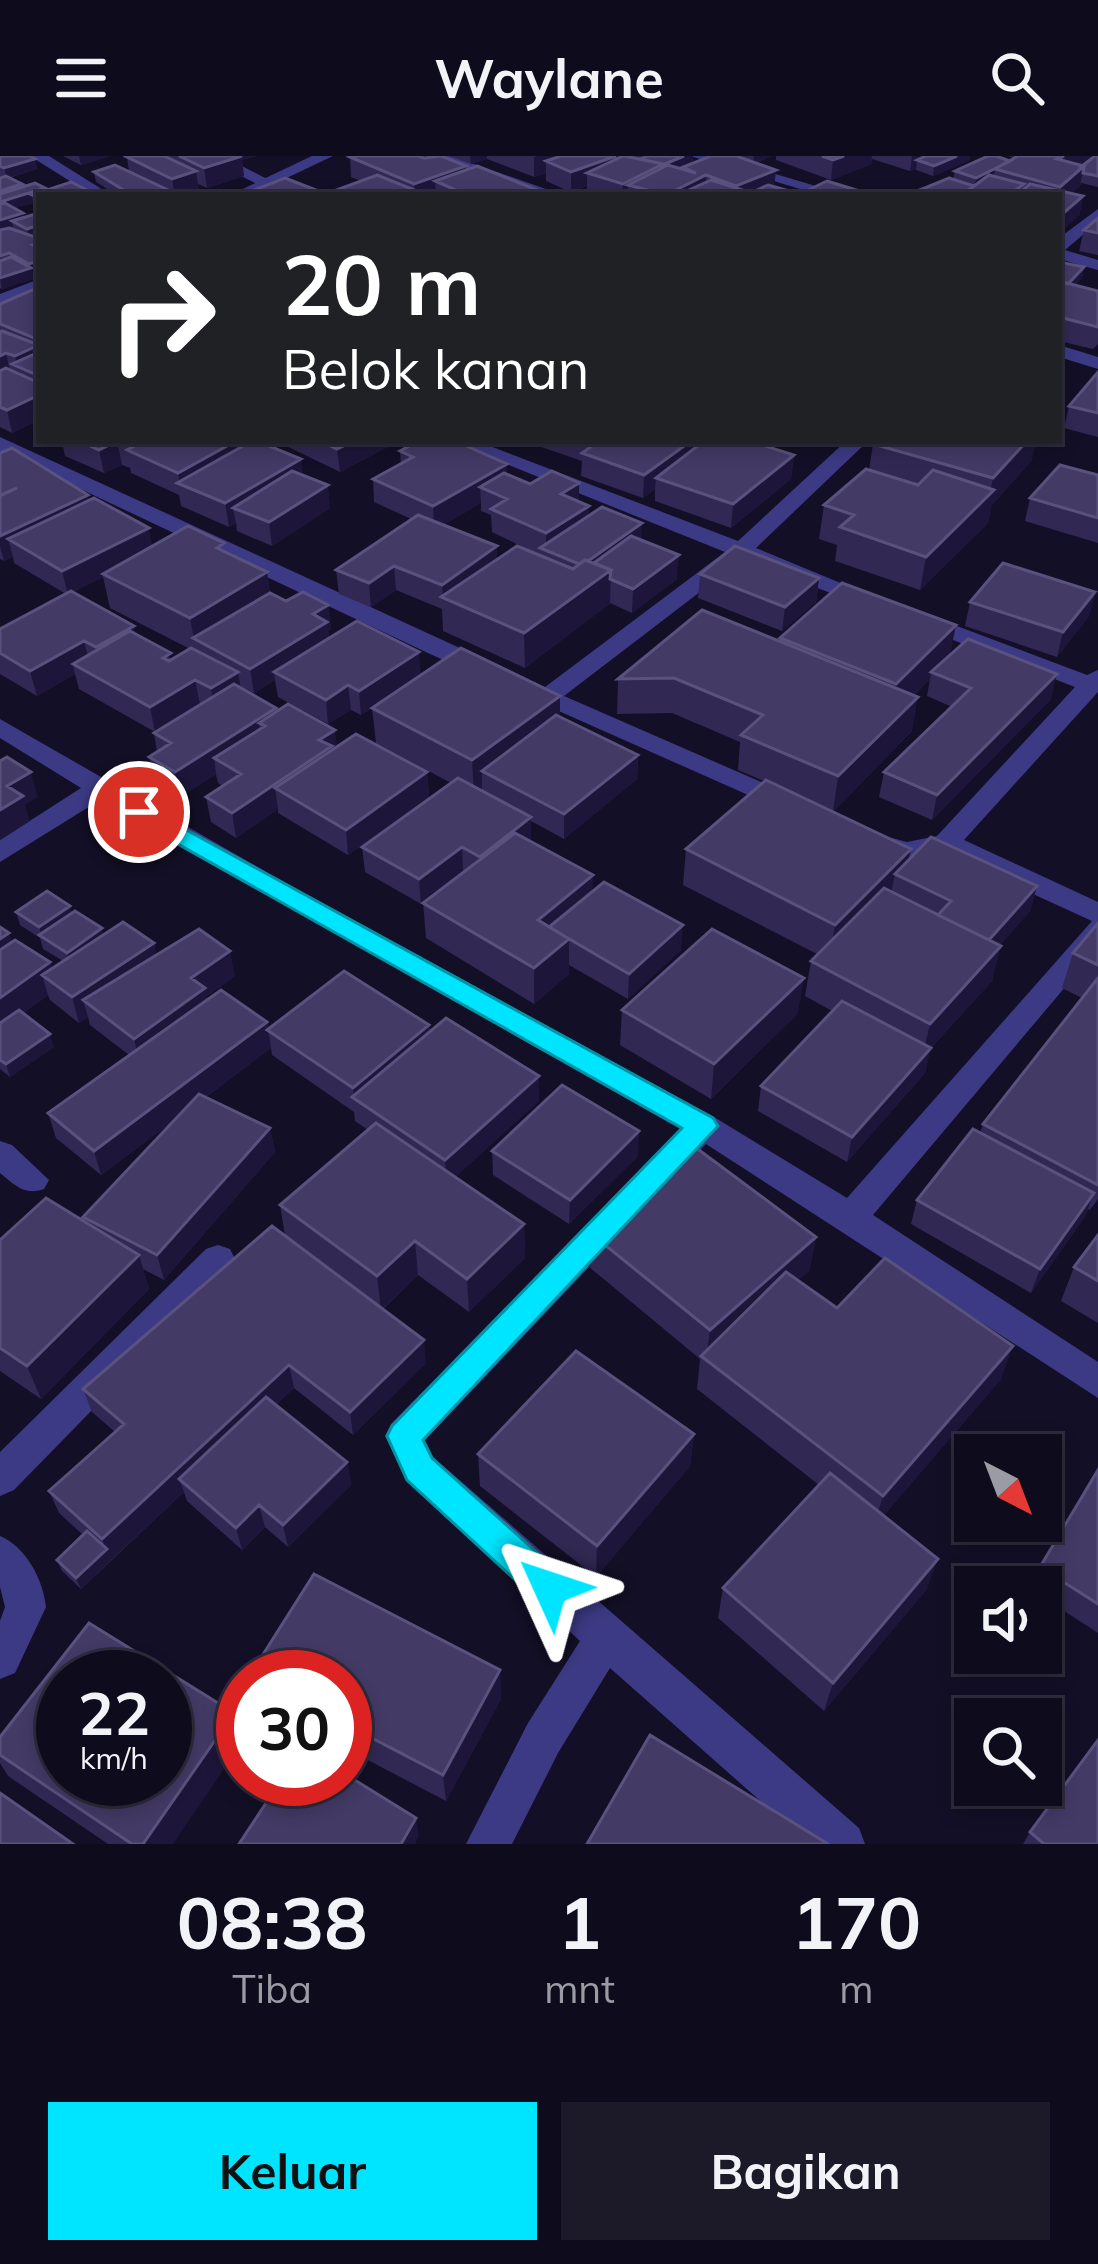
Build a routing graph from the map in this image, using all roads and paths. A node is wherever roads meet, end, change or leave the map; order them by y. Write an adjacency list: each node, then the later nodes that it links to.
1 (38, 156): 7 (street)
2 (210, 156): 6 (street)
3 (325, 156): 6 (street)
4 (435, 156): 9 (street)
5 (698, 156): 10 (street)
6 (265, 182): 8 (street)
7 (98, 192)
8 (244, 192)
9 (546, 192)
10 (827, 192)
11 (1098, 214): 12 (street)
12 (1062, 247)
13 (1062, 251): 14 (street)
14 (1098, 265)
15 (36, 285): 16 (street)
16 (2, 299)
17 (1062, 352): 18 (street)
18 (1098, 363)
19 (0, 443): 24 (street)
20 (467, 444): 22 (street)
21 (855, 444): 22 (street)
22 (741, 550): 23 (street); 24 (street)
23 (1094, 681): 27 (street)
24 (547, 698): 27 (street)
25 (0, 727): 26 (street)
26 (98, 790): 28 (street); 31 (street)
27 (946, 843): 29 (street)
28 (0, 853)
29 (1098, 914)
30 (1098, 929): 34 (street)
31 (703, 1126): 34 (street); 39 (street)
32 (0, 1154): 33 (street)
33 (32, 1180)
34 (853, 1216): 36 (street)
35 (218, 1259): 37 (street)
36 (1098, 1382)
37 (0, 1478)
38 (0, 1555): 40 (street)
39 (606, 1637): 41 (street); 42 (street)
40 (0, 1659)
41 (488, 1844)
42 (843, 1844)

